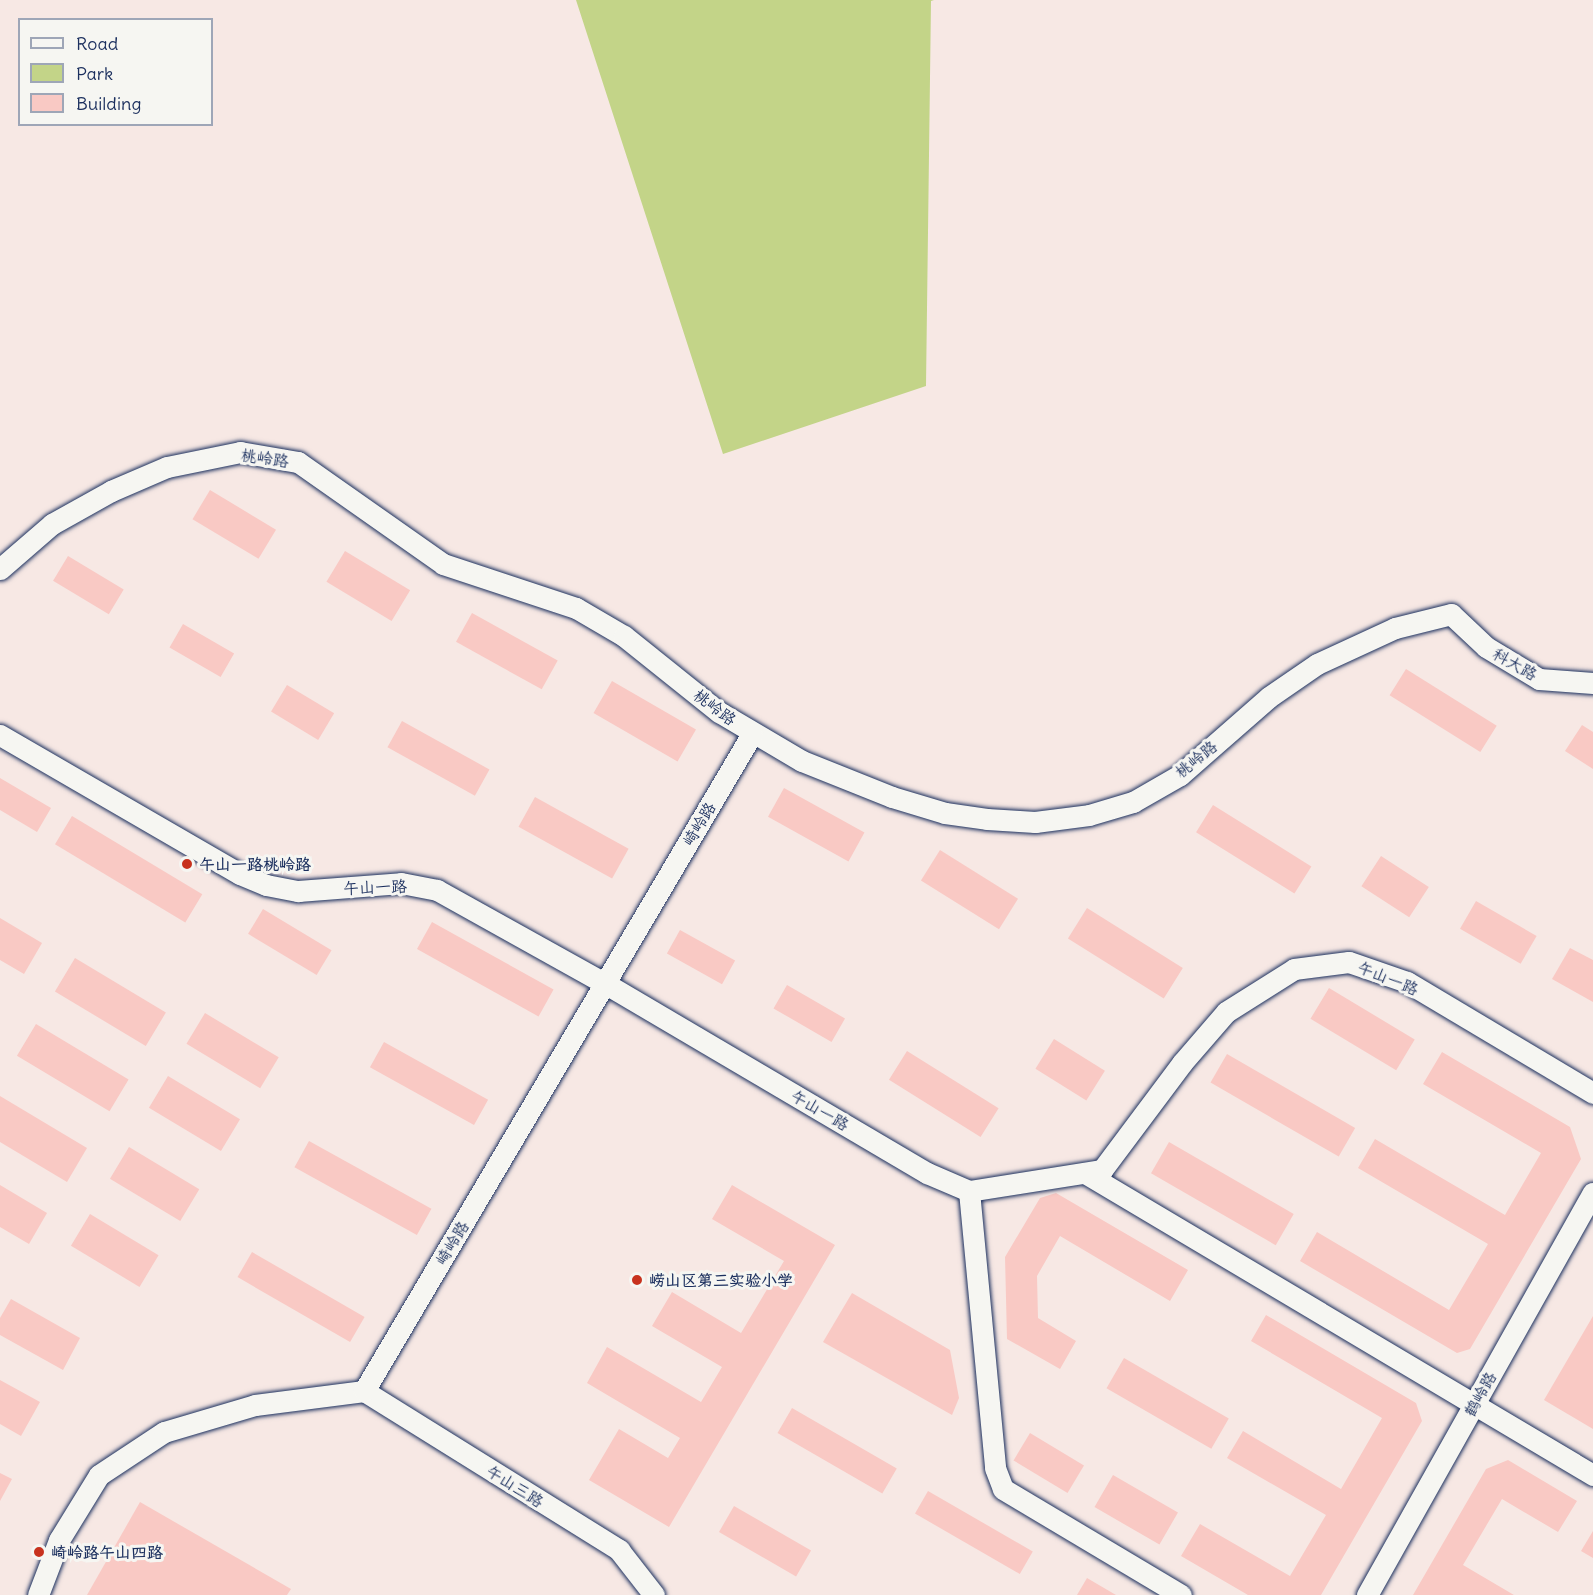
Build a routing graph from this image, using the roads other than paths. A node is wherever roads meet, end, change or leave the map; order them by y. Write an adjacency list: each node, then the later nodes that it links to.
1 (0, 568): 4 (street, 桃岭路)
2 (1451, 615): 3 (street, 科大路); 4 (street, 桃岭路)
3 (1593, 683)
4 (752, 734): 6 (street, 崎岭路)
5 (0, 735): 6 (street, 午山一路)
6 (606, 984): 9 (street, 午山一路); 11 (street, 崎岭路)
7 (1593, 1093): 8 (street, 午山一路)
8 (1085, 1173): 9 (street, 午山一路); 12 (street)
9 (969, 1191): 16 (street)
10 (1593, 1193): 12 (street, 鹤岭路)
11 (364, 1391): 14 (street); 15 (street, 午山三路)
12 (1474, 1404): 13 (street); 17 (street, 鹤岭路)
13 (1593, 1475)
14 (38, 1595)
15 (654, 1595)
16 (1181, 1595)
17 (1367, 1595)

